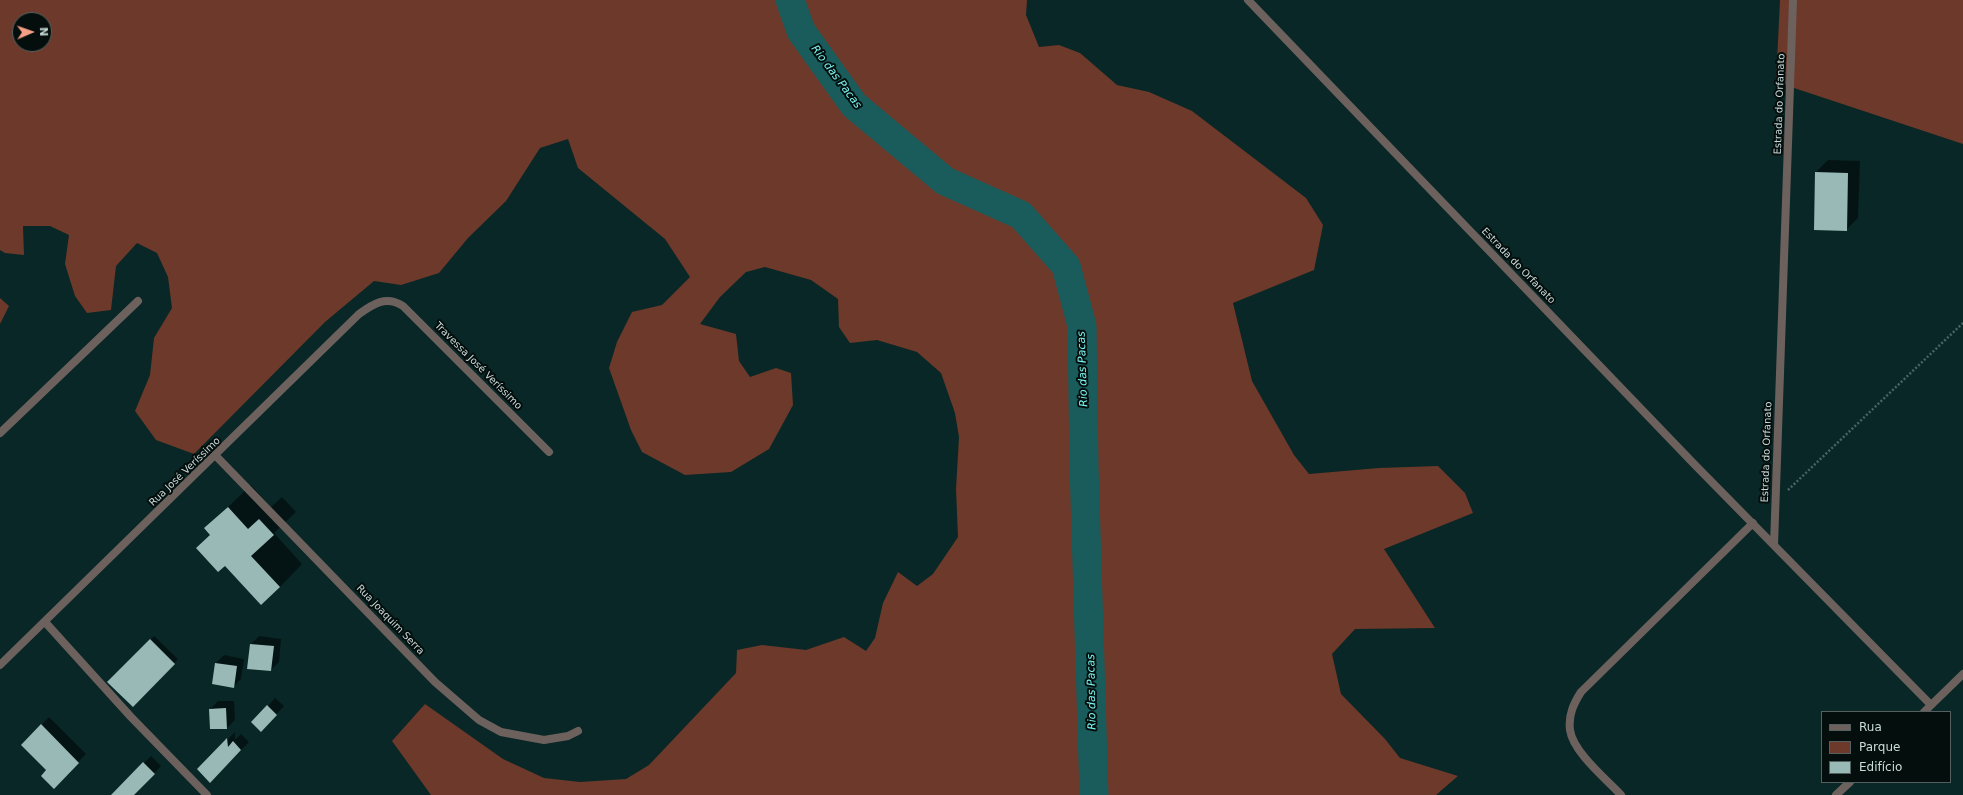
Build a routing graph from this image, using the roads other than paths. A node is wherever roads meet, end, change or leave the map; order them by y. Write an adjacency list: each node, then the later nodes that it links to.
1 (1248, 0): 8 (street, Estrada do Orfanato)
2 (1794, 0): 9 (street, Estrada do Orfanato)
3 (388, 299): 6 (street, Travessa José Veríssimo); 7 (street, Rua José Veríssimo)
4 (138, 301): 5 (street)
5 (0, 433)
6 (549, 452)
7 (216, 456): 10 (street, Rua José Veríssimo); 15 (street, Rua Joaquim Serra)
8 (1753, 523): 9 (street, Estrada do Orfanato); 18 (street)
9 (1774, 545): 13 (street, Estrada do Orfanato)
10 (45, 622): 11 (street, Rua José Veríssimo); 17 (street)
11 (0, 665)
12 (1963, 674): 13 (street)
13 (1931, 706): 14 (street)
14 (1925, 711)
15 (578, 731)
16 (1849, 783): 19 (street)
17 (207, 795)
18 (1621, 795)
19 (1836, 795)

